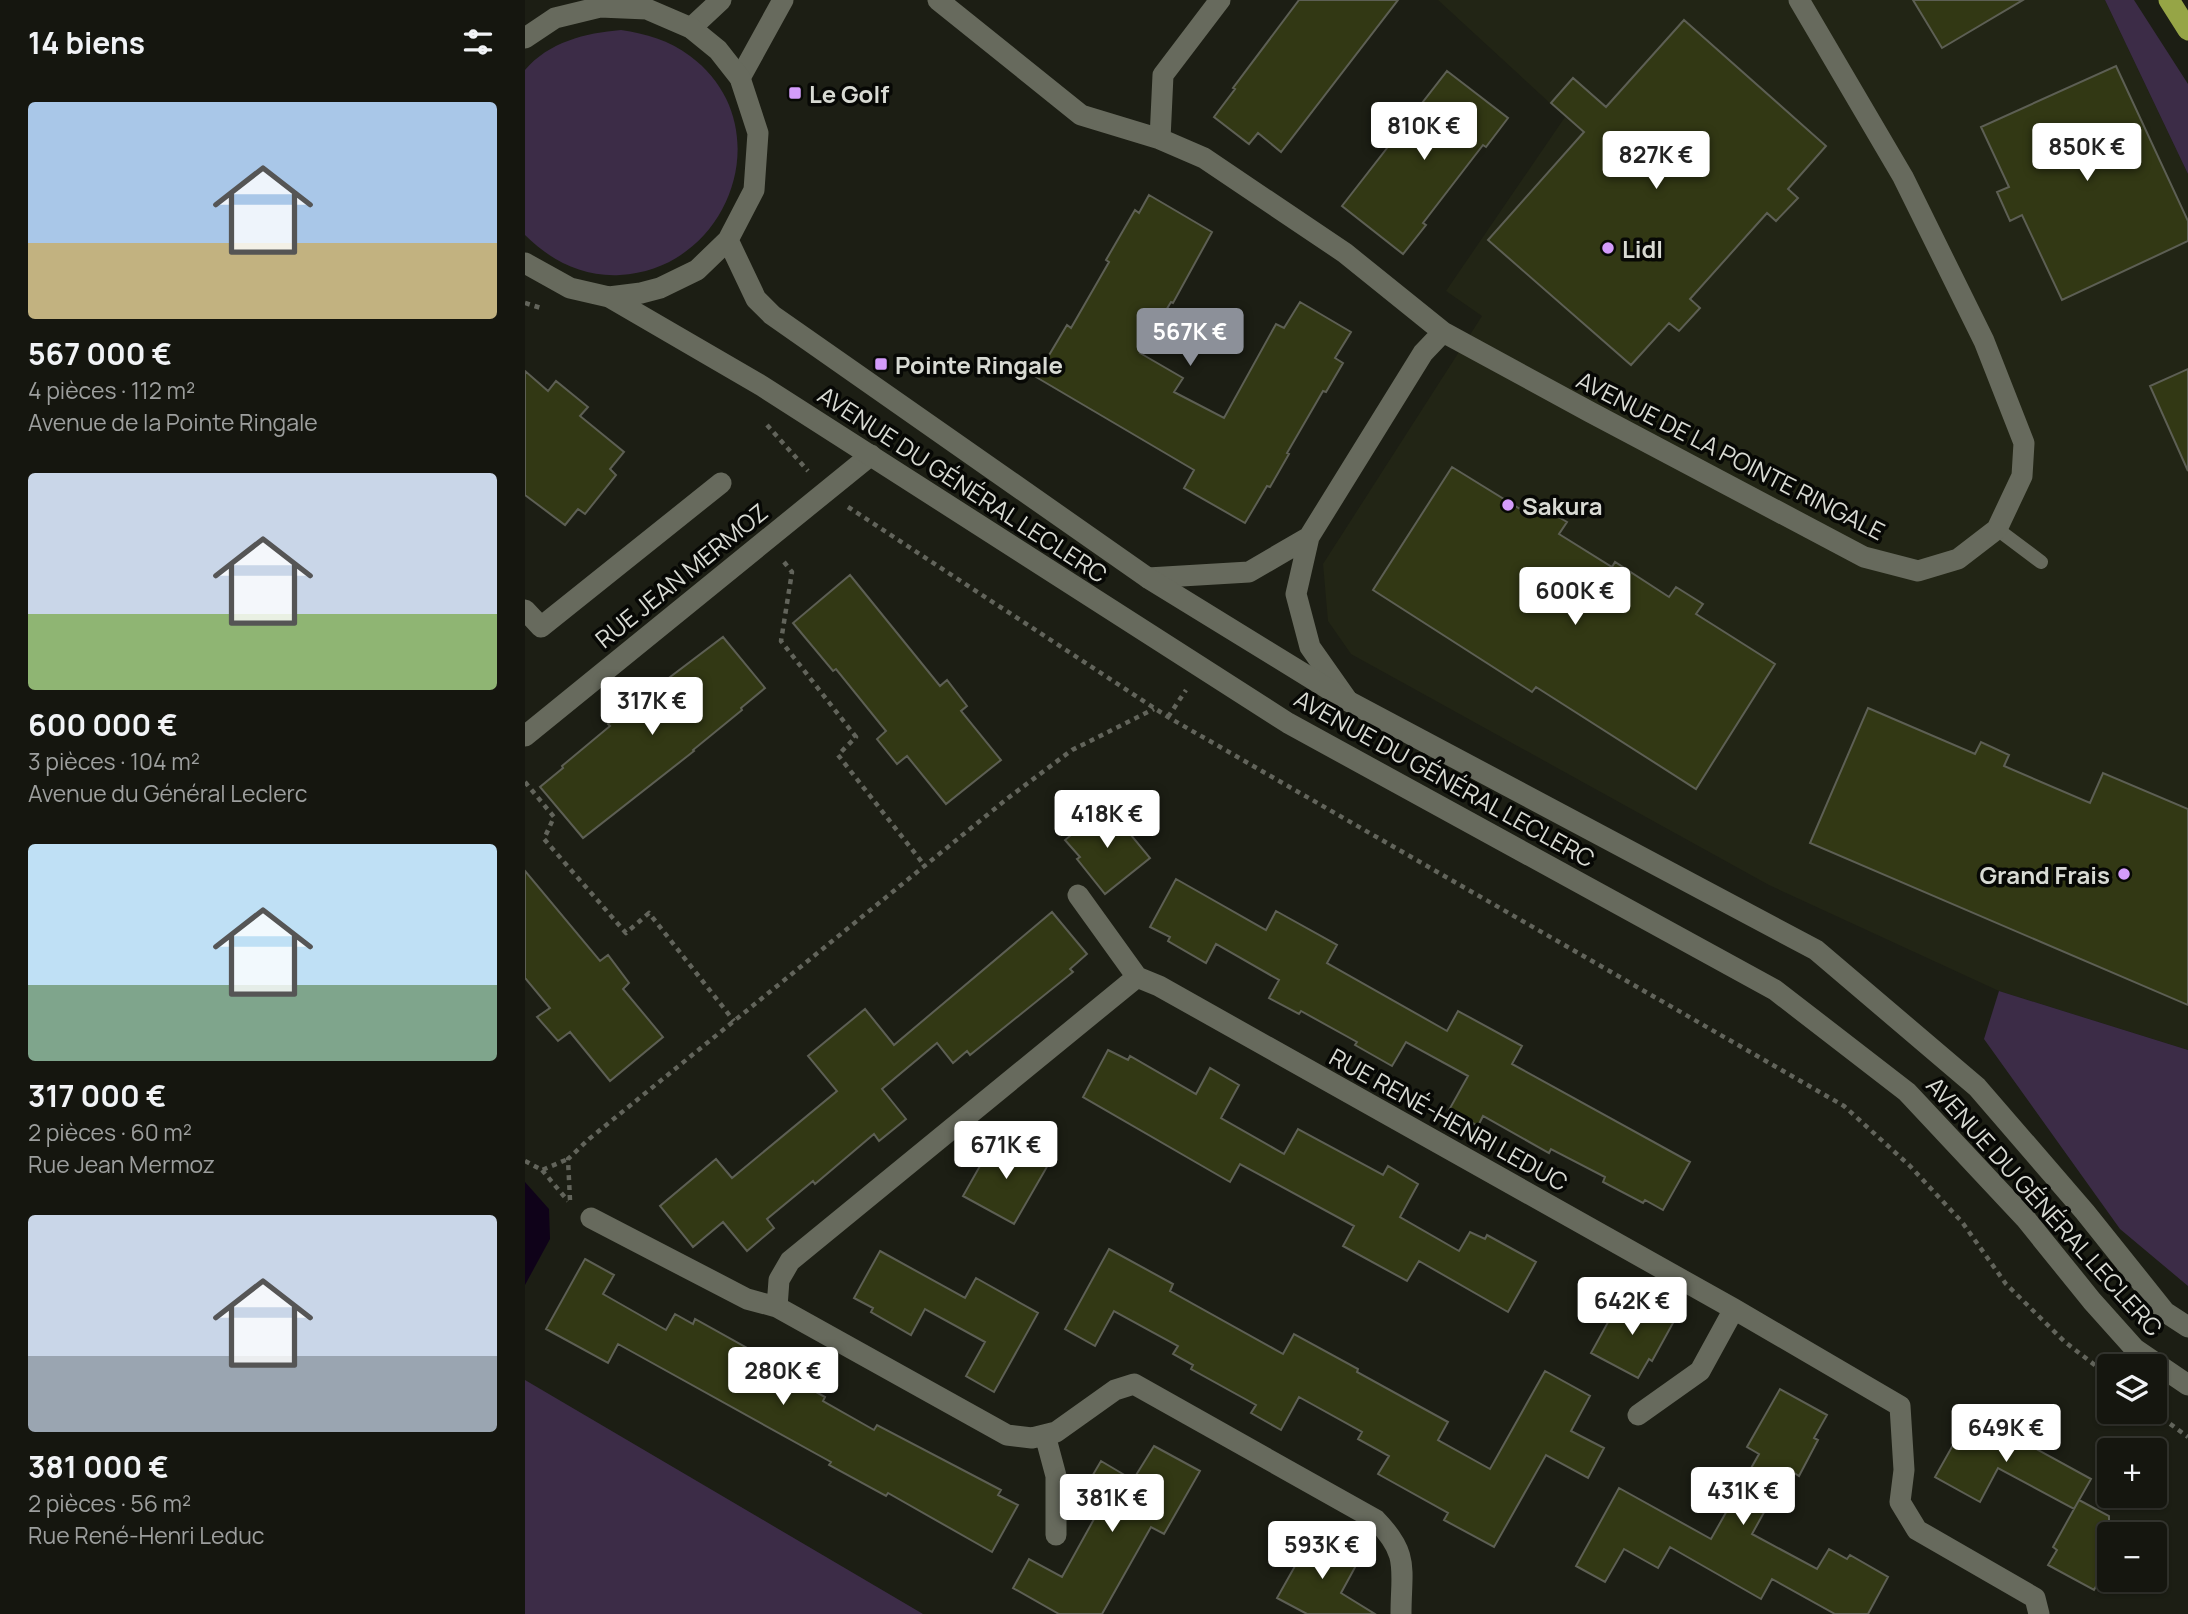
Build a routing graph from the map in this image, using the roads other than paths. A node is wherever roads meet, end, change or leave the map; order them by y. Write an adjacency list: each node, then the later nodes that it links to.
1 (721, 0): 7 (street)
2 (783, 0): 10 (street)
3 (937, 0): 11 (street, AVENUE DE LA POINTE RINGALE)
4 (1220, 0): 11 (street)
5 (1799, 0): 18 (street, AVENUE DE LA POINTE RINGALE)
6 (2169, 0): 8 (highway)
7 (691, 28): 9 (street); 10 (street)
8 (2188, 30)
9 (525, 38)
10 (740, 78): 12 (street)
11 (1160, 139): 15 (street, AVENUE DE LA POINTE RINGALE)
12 (728, 240): 14 (street); 21 (street, AVENUE DU GÉNÉRAL LECLERC)
13 (525, 263): 14 (street)
14 (609, 297): 16 (street, AVENUE DU GÉNÉRAL LECLERC)
15 (1443, 332): 18 (street, AVENUE DE LA POINTE RINGALE); 19 (street)
16 (871, 455): 24 (street, RUE JEAN MERMOZ); 33 (street, AVENUE DU GÉNÉRAL LECLERC)
17 (721, 483): 22 (street)
18 (1997, 529): 20 (lane)
19 (1309, 537): 21 (street); 23 (street)
20 (2041, 562)
21 (1148, 578): 23 (street, AVENUE DU GÉNÉRAL LECLERC)
22 (525, 610)
23 (1348, 701): 30 (street, AVENUE DU GÉNÉRAL LECLERC)
24 (525, 736)
25 (1078, 895): 26 (street, RUE RENÉ-HENRI LEDUC)
26 (1137, 977): 28 (street); 29 (street, RUE RENÉ-HENRI LEDUC)
27 (591, 1218): 28 (street)
28 (777, 1307): 35 (street)
29 (1734, 1310): 34 (street); 38 (street, RUE RENÉ-HENRI LEDUC)
30 (2165, 1312): 31 (street, AVENUE DU GÉNÉRAL LECLERC); 32 (lane)
31 (2188, 1327)
32 (2188, 1337)
33 (2188, 1385)
34 (1638, 1415)
35 (1045, 1435): 36 (street); 37 (street)
36 (1056, 1535)
37 (1401, 1614)
38 (2039, 1614)

